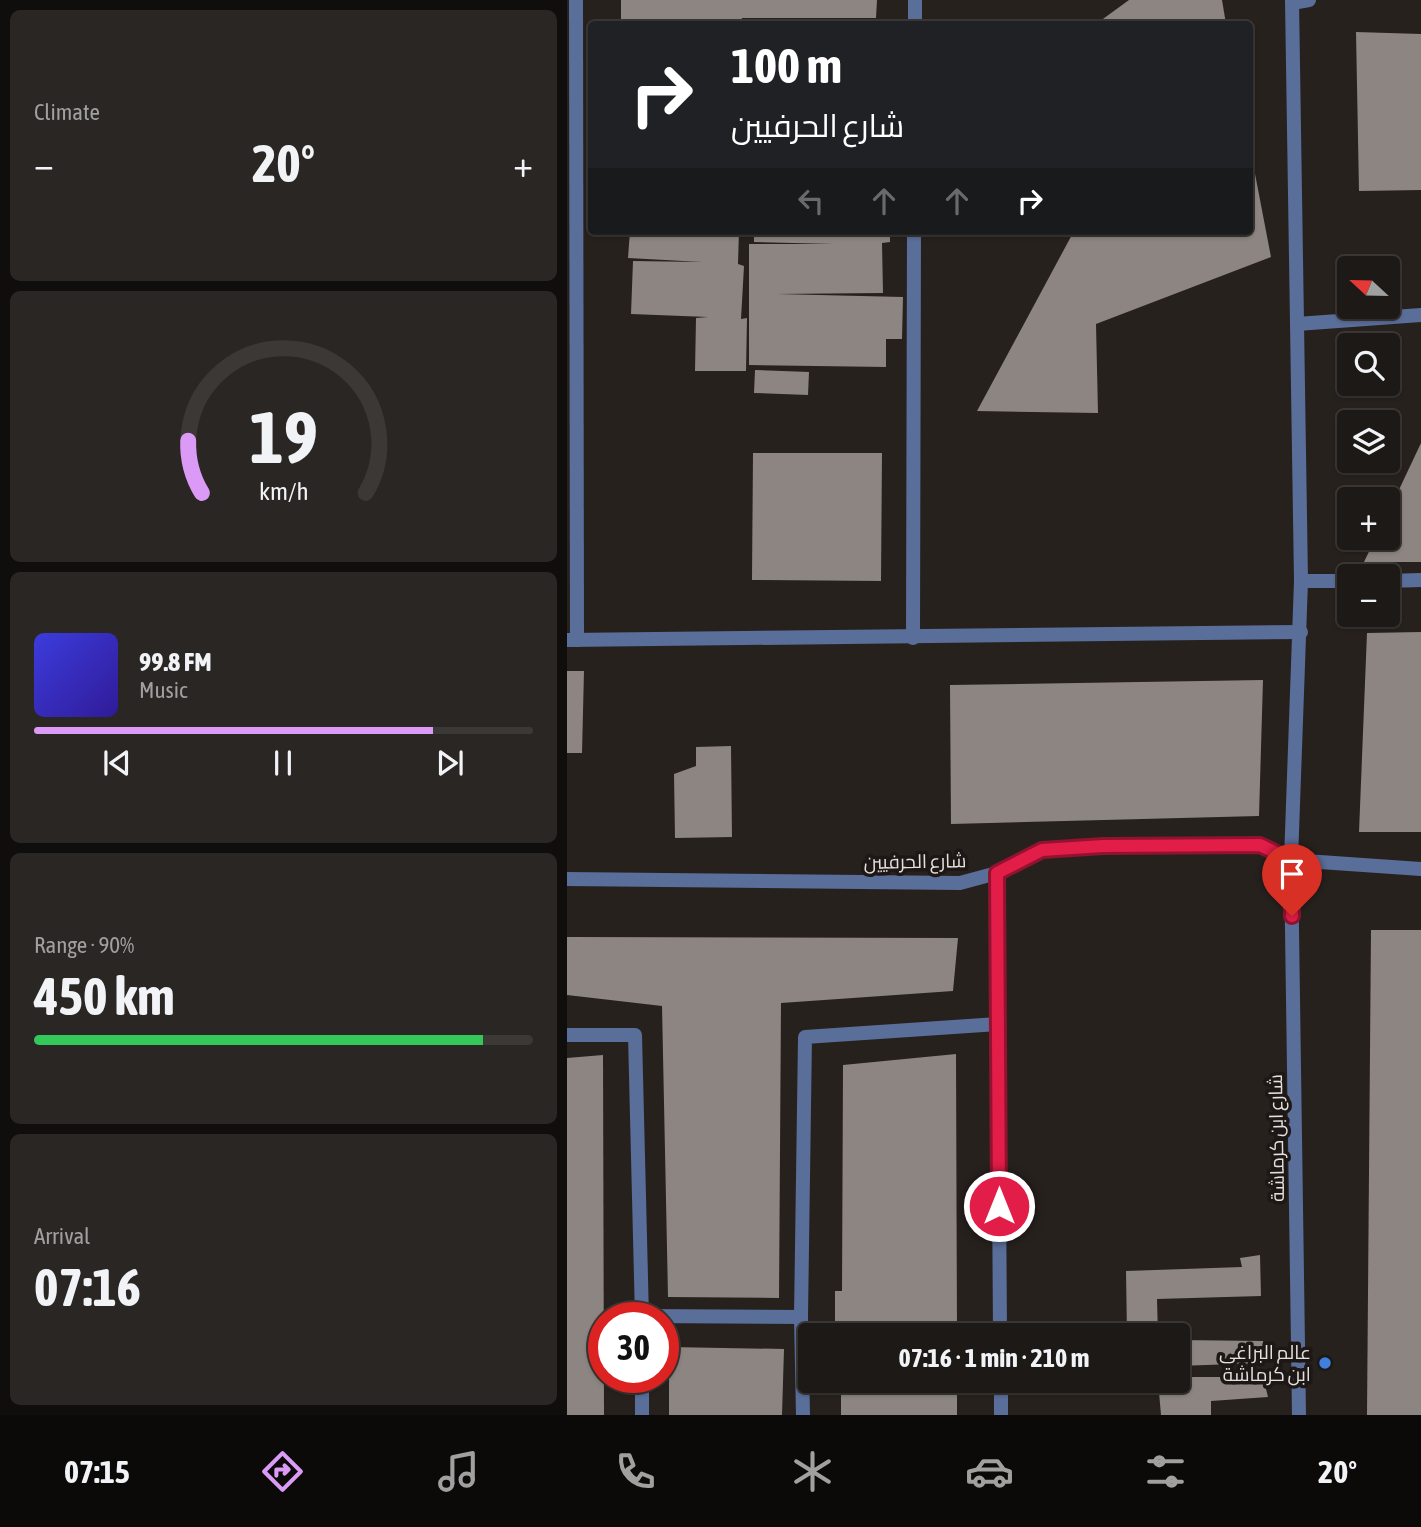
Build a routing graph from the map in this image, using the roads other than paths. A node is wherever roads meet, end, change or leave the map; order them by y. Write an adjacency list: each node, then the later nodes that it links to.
1 (576, 0): 15 (street)
2 (915, 0): 5 (street)
3 (1309, 0): 4 (street)
4 (1292, 1): 8 (street, شارع ابن كرماشة)
5 (915, 21)
6 (914, 235): 14 (street)
7 (1421, 315): 8 (street)
8 (1297, 324): 10 (street, شارع ابن كرماشة)
9 (1421, 580): 12 (street)
10 (1301, 581): 11 (street); 13 (street, شارع ابن كرماشة)
11 (1337, 581)
12 (1400, 581)
13 (1301, 632): 14 (street); 16 (street, شارع ابن كرماشة)
14 (913, 638): 15 (street)
15 (572, 640)
16 (1291, 860): 17 (street, شارع الحرفيين); 18 (street, شارع الحرفيين); 31 (street, شارع ابن كرماشة)
17 (1421, 869)
18 (997, 873): 19 (street, شارع الحرفيين); 20 (street)
19 (567, 879)
20 (998, 1024): 24 (street); 25 (street)
21 (567, 1035): 22 (street)
22 (642, 1302)
23 (679, 1317): 24 (street)
24 (801, 1317): 29 (street)
25 (1000, 1323)
26 (642, 1393): 28 (street)
27 (1001, 1393): 30 (street)
28 (642, 1415)
29 (803, 1415)
30 (1001, 1415)
31 (1299, 1415)

